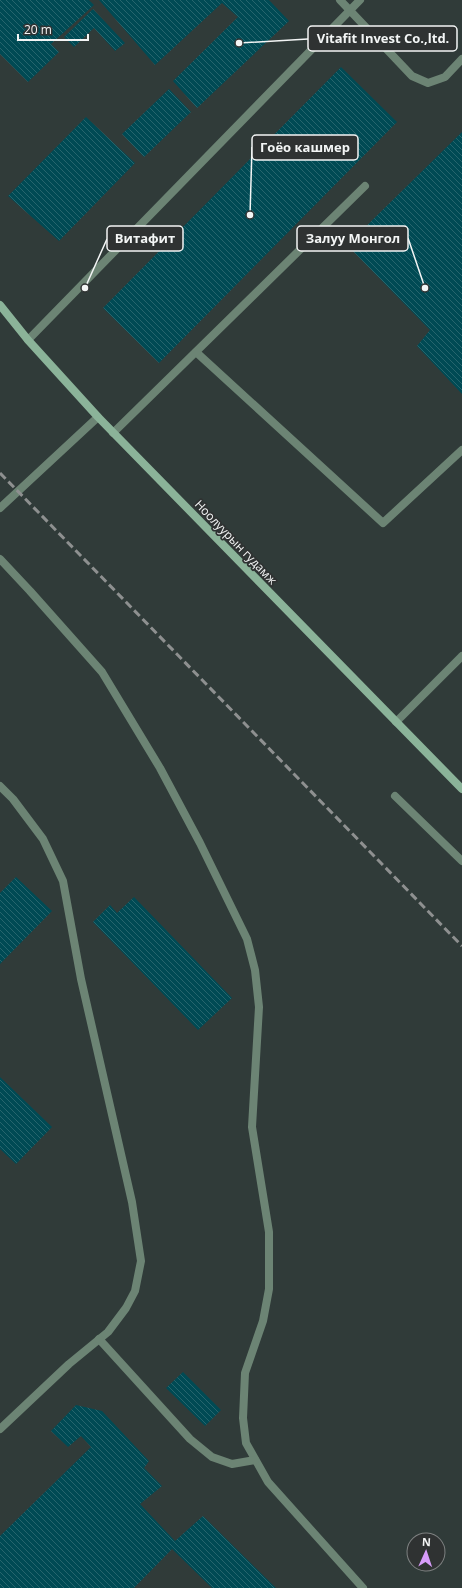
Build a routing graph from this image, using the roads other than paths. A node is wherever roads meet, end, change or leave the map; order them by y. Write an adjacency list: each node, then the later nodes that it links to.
1 (340, 0): 3 (lane)
2 (360, 0): 3 (lane)
3 (350, 10): 4 (lane); 7 (lane)
4 (462, 59)
5 (365, 186): 8 (lane)
6 (0, 306): 7 (street, Ноолуурын гудамж)
7 (28, 340): 9 (street, Ноолуурын гудамж)
8 (196, 352): 10 (lane); 11 (lane)
9 (98, 417): 10 (street, Ноолуурын гудамж); 12 (lane)
10 (113, 433): 15 (street, Ноолуурын гудамж)
11 (462, 450)
12 (0, 508)
13 (0, 559): 22 (lane)
14 (462, 656): 15 (lane)
15 (396, 722): 17 (street, Ноолуурын гудамж)
16 (0, 786): 20 (lane)
17 (462, 789)
18 (395, 796): 19 (lane)
19 (462, 861)
20 (99, 1339): 21 (lane); 22 (lane)
21 (0, 1428)
22 (255, 1460): 23 (lane)
23 (363, 1588)

